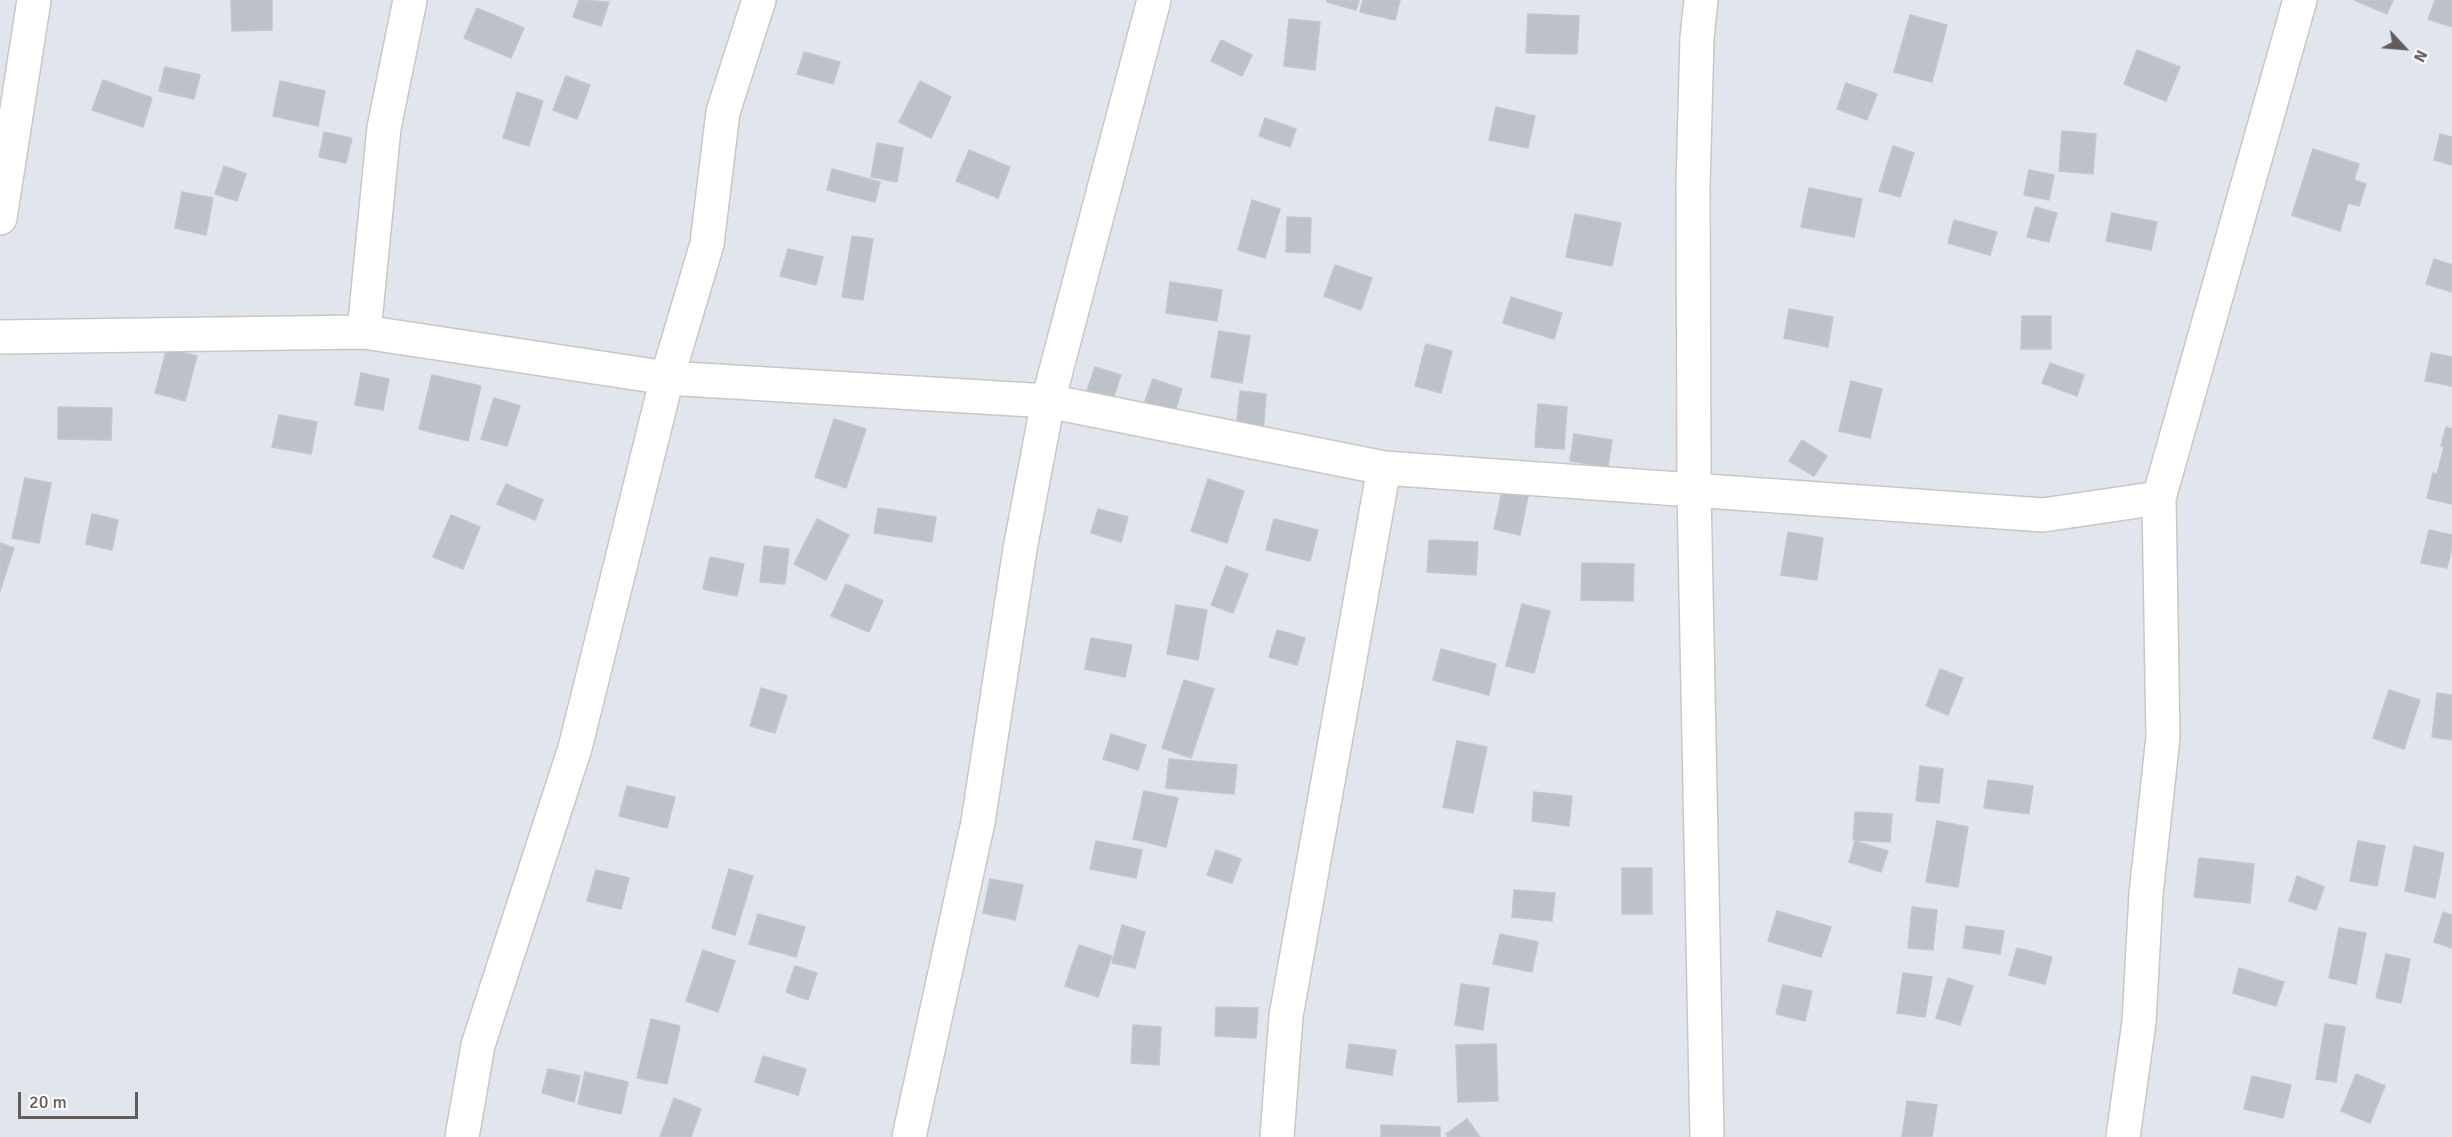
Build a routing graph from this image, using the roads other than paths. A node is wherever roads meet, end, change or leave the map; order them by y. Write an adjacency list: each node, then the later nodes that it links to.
1 (34, 0): 7 (street)
2 (410, 0): 8 (street)
3 (759, 0): 10 (street)
4 (1154, 0): 11 (street)
5 (1701, 0): 13 (street)
6 (2300, 0): 14 (street)
7 (0, 218)
8 (364, 332): 9 (street); 10 (street)
9 (0, 337)
10 (667, 378): 11 (street); 15 (street)
11 (1048, 401): 12 (street); 16 (street)
12 (1384, 468): 13 (street); 17 (street)
13 (1694, 489): 14 (street); 18 (street)
14 (2159, 498): 19 (street)
15 (462, 1137)
16 (909, 1137)
17 (1277, 1137)
18 (1707, 1137)
19 (2123, 1137)

